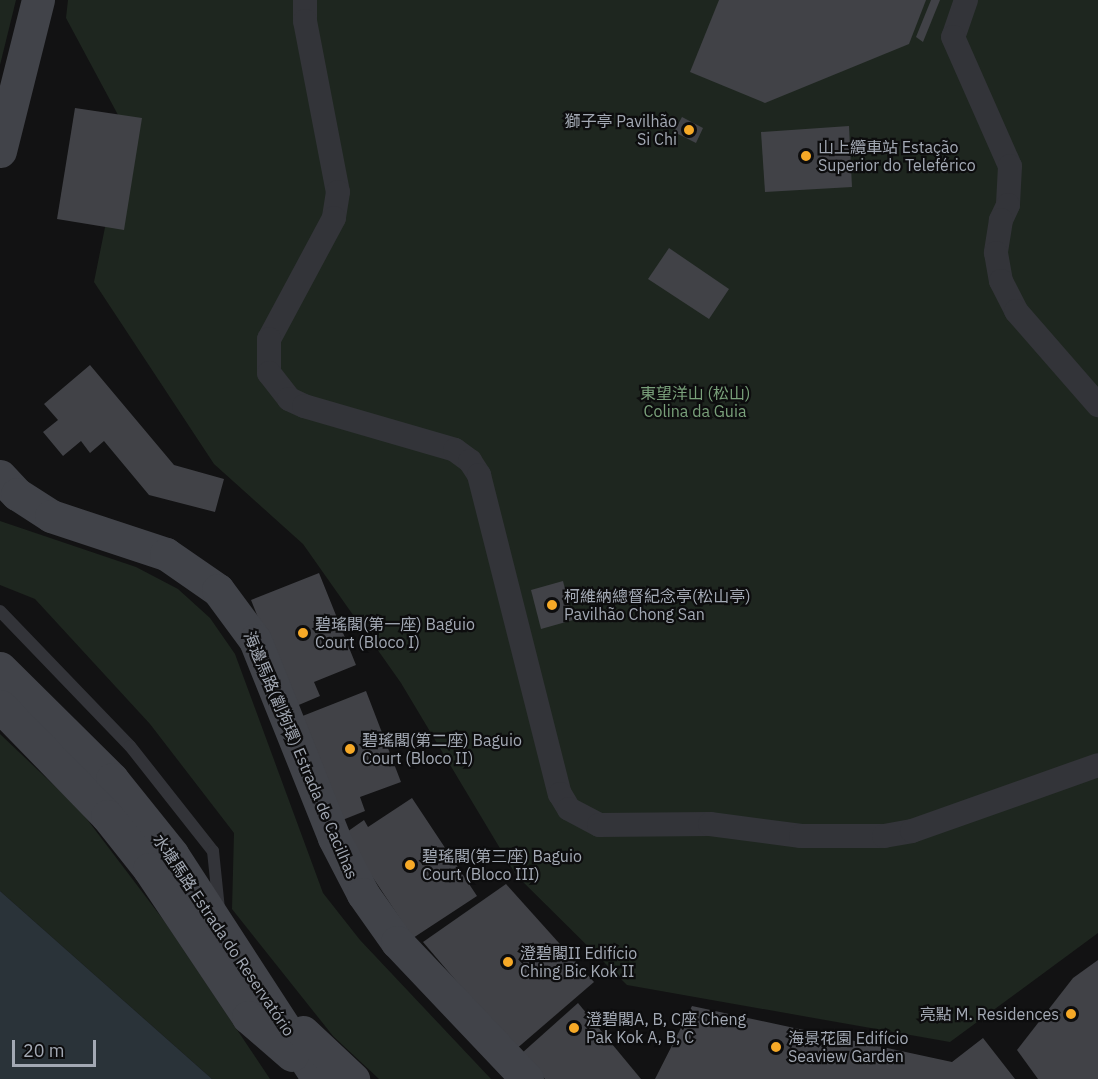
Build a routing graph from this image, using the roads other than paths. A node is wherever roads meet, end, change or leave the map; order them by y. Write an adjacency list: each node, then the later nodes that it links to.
1 (38, 0): 4 (main road)
2 (305, 0): 10 (street)
3 (966, 0): 5 (street)
4 (0, 151)
5 (1098, 405)
6 (0, 476): 15 (main road, 海邊馬路(劏狗環) Estrada de Cacilhas)
7 (0, 611): 11 (lane)
8 (0, 668): 11 (main road, 水塘馬路 Estrada do Reservatório)
9 (0, 706): 12 (main road, 水塘馬路 Estrada do Reservatório)
10 (1098, 765)
11 (221, 928): 12 (main road, 水塘馬路 Estrada do Reservatório)
12 (259, 1010): 13 (main road); 14 (main road)
13 (308, 1078)
14 (353, 1079)
15 (527, 1079)

